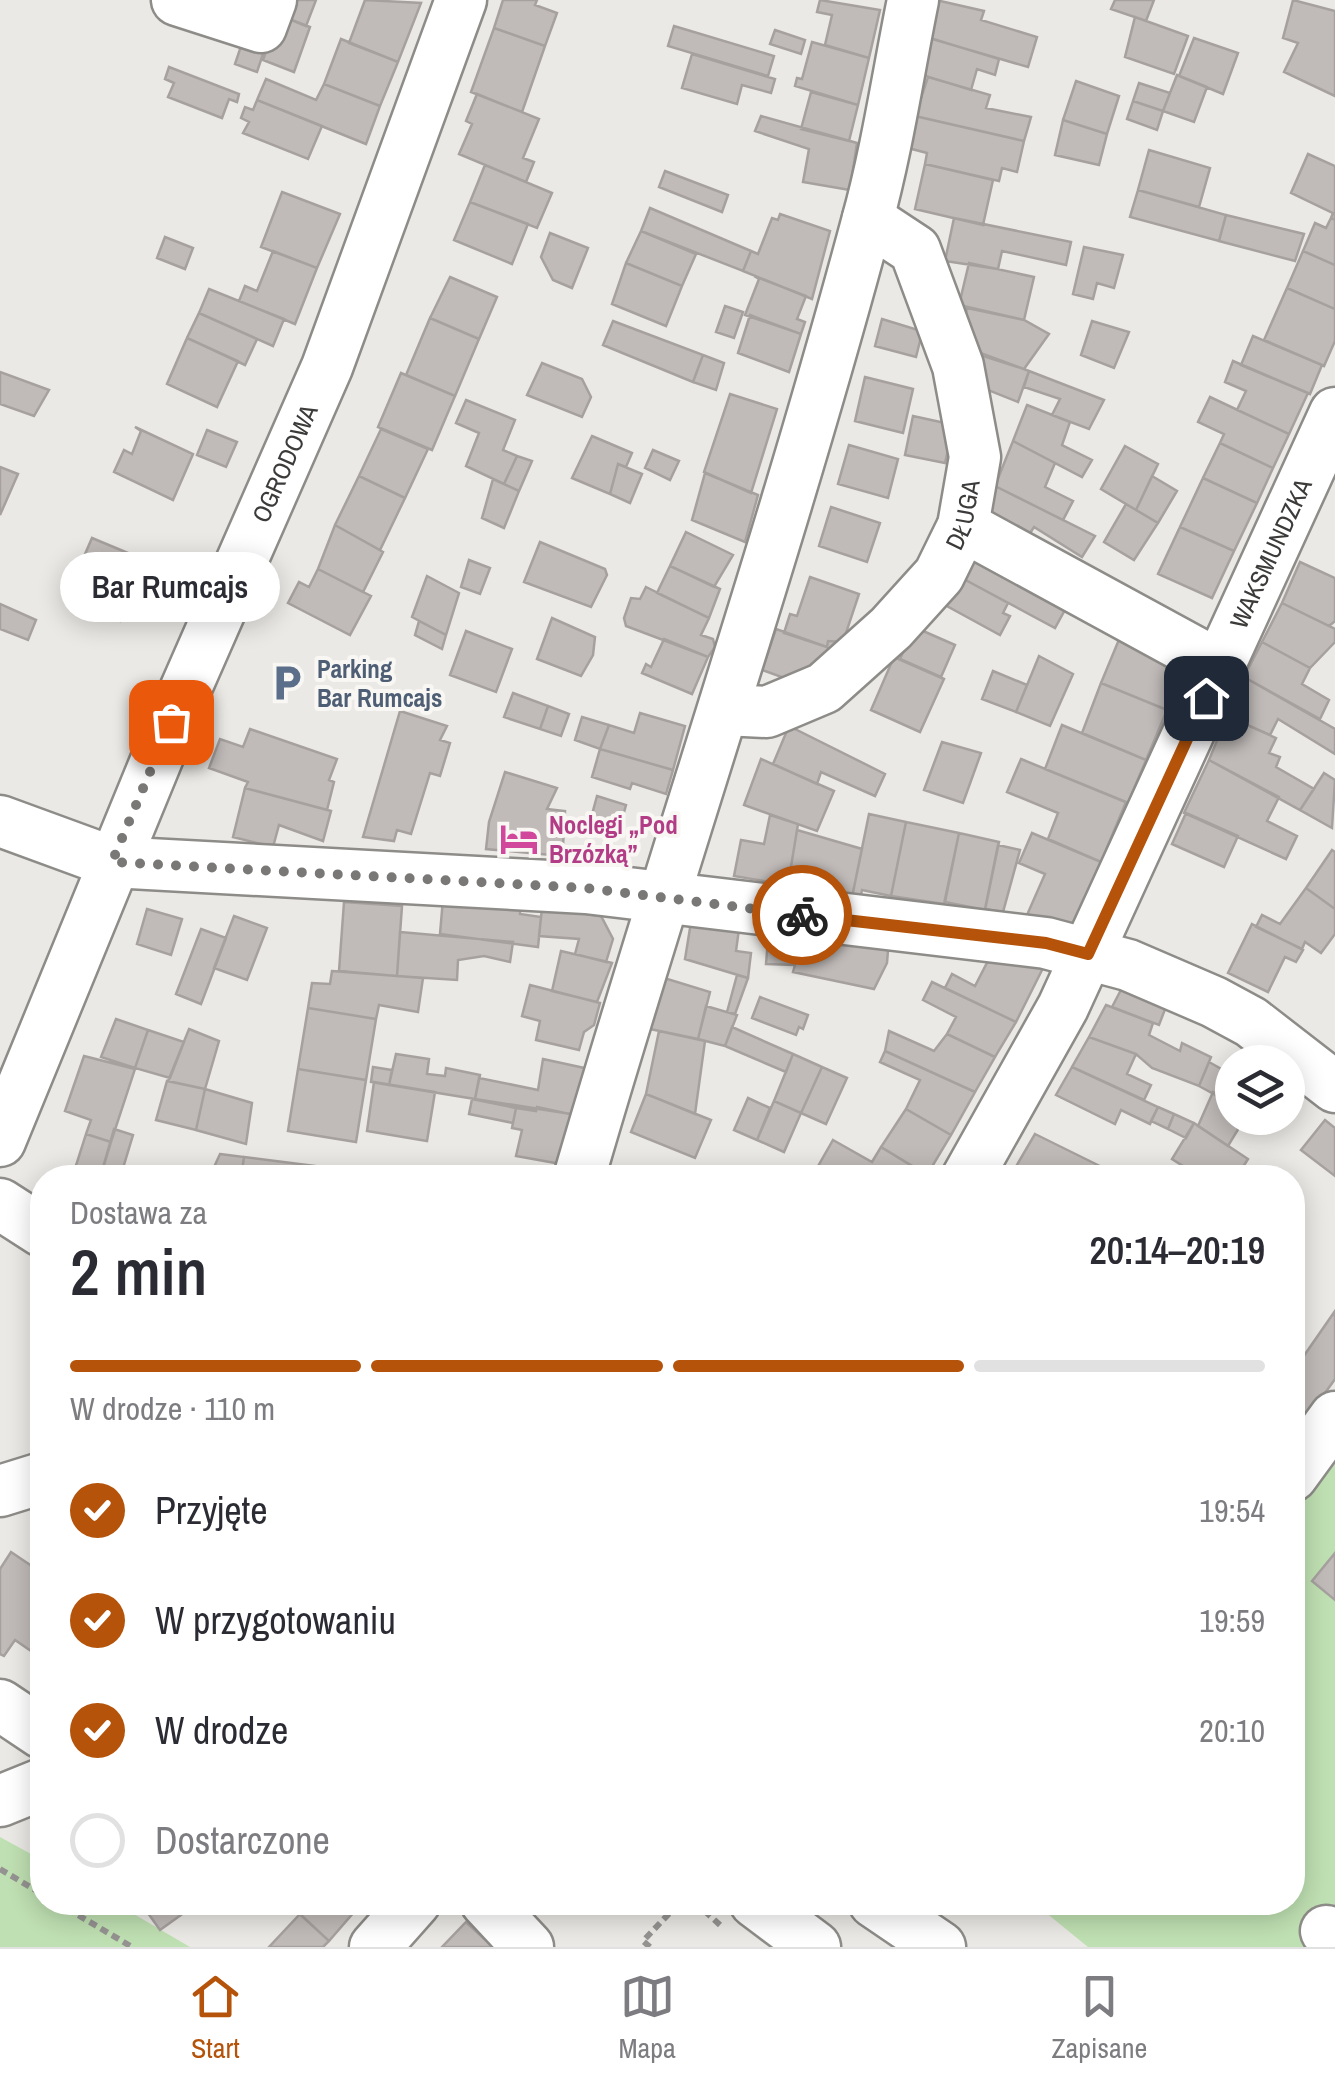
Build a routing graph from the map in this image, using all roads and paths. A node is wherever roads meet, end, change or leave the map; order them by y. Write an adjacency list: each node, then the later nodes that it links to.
1 (177, 0): 2 (street)
2 (271, 0)
3 (461, 0): 11 (street, OGRODOWA)
4 (913, 0): 5 (street)
5 (868, 219): 7 (street, DŁUGA); 9 (street)
6 (1335, 413): 8 (street, WAKSMUNDZKA)
7 (963, 526): 8 (street); 9 (street, DŁUGA)
8 (1220, 666): 13 (street, WAKSMUNDZKA)
9 (724, 710): 12 (street)
10 (0, 822): 11 (street)
11 (112, 862): 12 (street); 15 (street, OGRODOWA)
12 (661, 898): 13 (street); 16 (street)
13 (1088, 954): 14 (street); 17 (street, WAKSMUNDZKA)
14 (1335, 1086)
15 (0, 1141)
16 (583, 1165)
17 (975, 1165)
18 (0, 1204): 19 (street)
19 (30, 1224)
20 (1335, 1417): 21 (street)
21 (1305, 1458)
22 (30, 1482): 23 (street)
23 (0, 1492)
24 (0, 1705): 25 (street)
25 (30, 1725)
26 (30, 1789): 27 (street)
27 (0, 1801)
28 (0, 1868): 29 (path)
29 (30, 1887)
30 (78, 1915): 36 (path)
31 (403, 1915): 37 (street)
32 (498, 1915): 38 (street)
33 (667, 1915): 39 (path)
34 (772, 1915): 40 (street)
35 (893, 1915): 41 (street)
36 (132, 1947)
37 (375, 1947)
38 (528, 1947)
39 (650, 1947)
40 (815, 1947)
41 (940, 1947)

